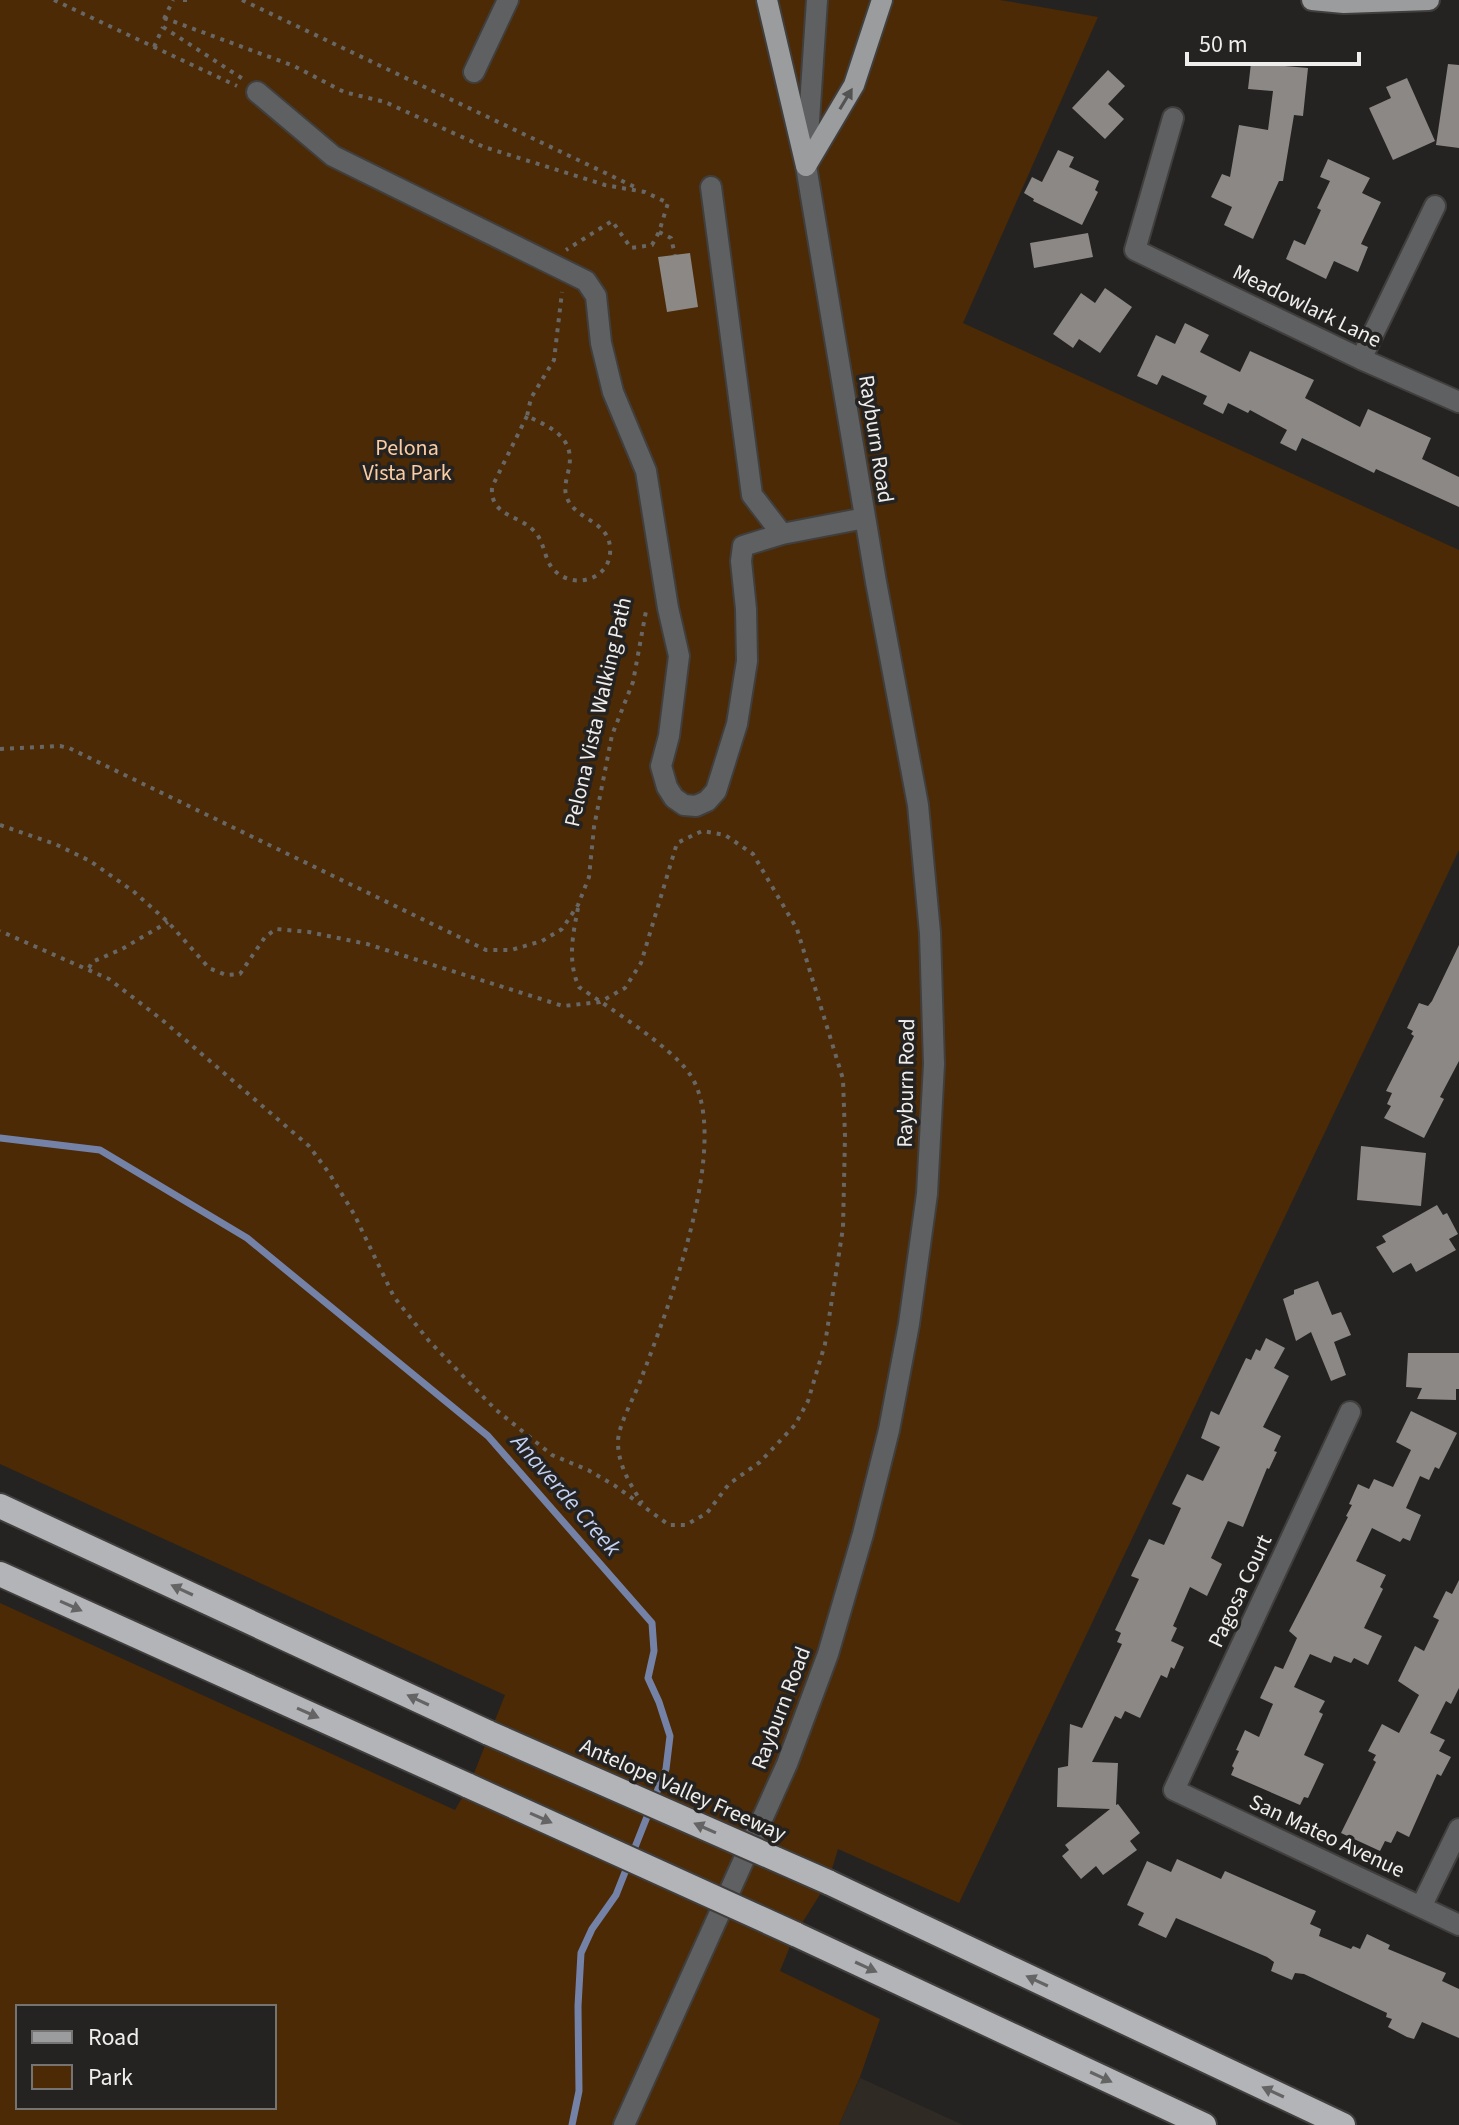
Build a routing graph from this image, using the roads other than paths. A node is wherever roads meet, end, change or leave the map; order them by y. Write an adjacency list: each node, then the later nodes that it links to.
1 (508, 0): 7 (street)
2 (767, 0): 10 (main road)
3 (817, 0): 10 (street, Rayburn Road)
4 (882, 0): 10 (main road, one-way to 4)
5 (1312, 0): 6 (main road)
6 (1429, 0)
7 (474, 72)
8 (257, 92): 16 (street)
9 (1173, 118): 13 (street, Meadowlark Lane)
10 (806, 166): 15 (street, Rayburn Road)
11 (711, 187): 16 (street)
12 (1435, 206): 13 (street)
13 (1361, 359): 14 (street, Meadowlark Lane)
14 (1459, 402)
15 (865, 518): 16 (street); 24 (street, Rayburn Road)
16 (782, 534)
17 (1350, 1412): 20 (street, Pagosa Court)
18 (0, 1506): 26 (highway, Antelope Valley Freeway, one-way to 18, bridge)
19 (0, 1574): 25 (highway, one-way to 25, bridge)
20 (1174, 1790): 22 (street, San Mateo Avenue)
21 (1459, 1829): 22 (street)
22 (1421, 1907): 23 (street, San Mateo Avenue)
23 (1459, 1925)
24 (624, 2125)
25 (1204, 2125)
26 (1343, 2125)

